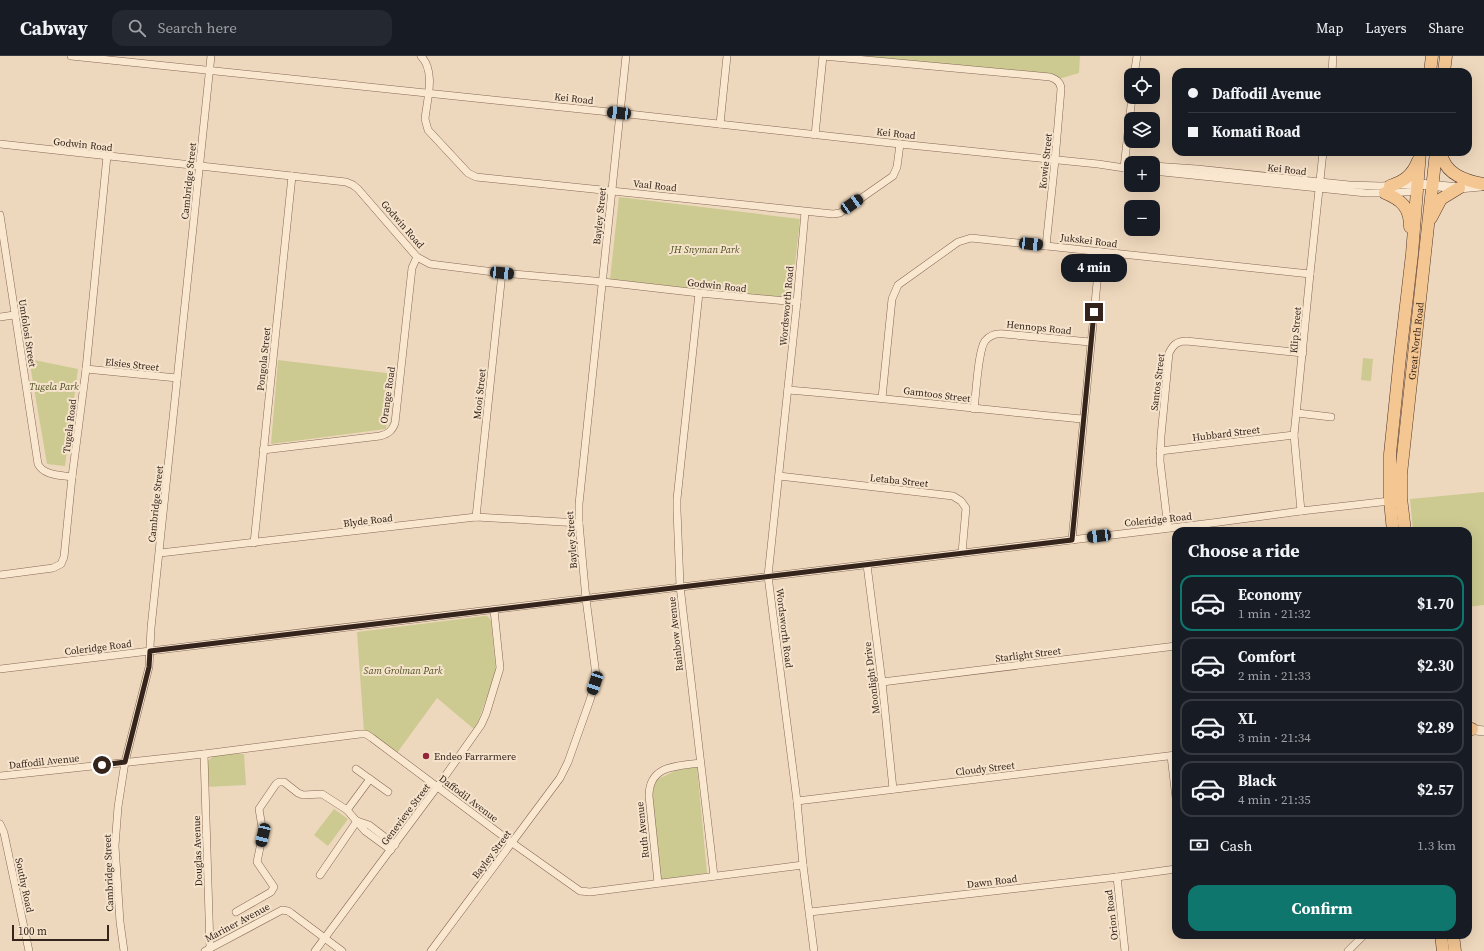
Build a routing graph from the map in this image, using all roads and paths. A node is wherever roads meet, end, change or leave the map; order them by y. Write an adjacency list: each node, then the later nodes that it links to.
1 (71, 56): 15 (street, Kei Road)
2 (211, 56): 15 (street, Cambridge Street)
3 (421, 56): 16 (street, Vaal Road)
4 (626, 56): 18 (street, Bayley Street)
5 (728, 56): 19 (street)
6 (823, 56): 20 (street); 30 (street, Kowie Street)
7 (1136, 56): 11 (street)
8 (1333, 56): 12 (street)
9 (1432, 56): 13 (main road)
10 (1446, 56): 14 (main road)
11 (1135, 68)
12 (1332, 68)
13 (1430, 68)
14 (1444, 68)
15 (210, 70): 16 (street, Kei Road); 31 (street, Cambridge Street)
16 (428, 93): 18 (street, Kei Road); 41 (street, Vaal Road)
17 (1132, 104): 24 (street)
18 (619, 113): 19 (street, Kei Road); 41 (street, Bayley Street)
19 (720, 124): 20 (street, Kei Road)
20 (815, 135): 22 (street, Kei Road)
21 (0, 144): 23 (street, Godwin Road)
22 (900, 144): 30 (street, Kei Road); 43 (street, Vaal Road)
23 (107, 156): 31 (street, Godwin Road); 59 (street, Tugela Road)
24 (1129, 156)
25 (1323, 156): 36 (street, Klip Street)
26 (1419, 156): 42 (main road)
27 (1420, 156): 38 (main road, Great North Road)
28 (1436, 156): 39 (main road, Great North Road)
29 (1443, 156): 37 (main road)
30 (1055, 160): 32 (street, Kei Road); 46 (street, Kowie Street)
31 (200, 166): 35 (street, Godwin Road); 60 (street, Cambridge Street)
32 (1124, 166)
33 (1160, 166): 36 (street, Kei Road)
34 (1160, 172): 36 (street, Kei Road)
35 (292, 176): 49 (street, Godwin Road); 68 (street, Pongola Street)
36 (1320, 185): 42 (street, Kei Road); 51 (street, Klip Street)
37 (1484, 185): 40 (street)
38 (1418, 187): 39 (street); 42 (street, Kei Road); 48 (main road, Great North Road)
39 (1432, 188): 40 (street); 45 (main road, Great North Road)
40 (1459, 188): 45 (main road)
41 (612, 190): 43 (street, Vaal Road); 52 (street, Bayley Street)
42 (1388, 190): 48 (main road)
43 (805, 212): 54 (street, Wordsworth Road)
44 (0, 215): 55 (street, Umfolosi Street)
45 (1428, 222): 78 (main road, Great North Road)
46 (1046, 246): 47 (street, Jukskei Road); 62 (street, Jukskei Road)
47 (1100, 252): 51 (street, Jukskei Road); 57 (street)
48 (1412, 254): 72 (main road, Great North Road)
49 (417, 257): 50 (street, Godwin Road); 68 (street, Orange Road)
50 (502, 273): 52 (street, Godwin Road); 74 (street, Mooi Street)
51 (1310, 274): 58 (street, Klip Street)
52 (603, 282): 53 (street, Godwin Road); 75 (street, Bayley Street)
53 (699, 293): 54 (street, Godwin Road); 88 (street, Rainbow Avenue)
54 (797, 302): 61 (street, Wordsworth Road)
55 (14, 315): 56 (street); 71 (street, Umfolosi Street)
56 (0, 317)
57 (1090, 342): 63 (street, Hennops Road); 66 (street)
58 (1303, 353): 64 (street, Klip Street); 69 (street, Santos Street)
59 (86, 369): 60 (street, Elsies Street); 71 (street, Tugela Road)
60 (177, 378): 83 (street, Cambridge Street)
61 (788, 390): 62 (street, Gamtoos Street); 70 (street, Wordsworth Road)
62 (882, 398): 63 (street, Gamtoos Street)
63 (974, 409): 66 (street, Gamtoos Street)
64 (1297, 412): 65 (street); 67 (street, Klip Street)
65 (1331, 417)
66 (1083, 419): 81 (street)
67 (1294, 435): 69 (street, Hubbard Street); 73 (street, Klip Street)
68 (263, 450): 82 (street, Pongola Street)
69 (1160, 451): 79 (street, Santos Street)
70 (779, 476): 84 (street, Letaba Street); 87 (street, Wordsworth Road)
71 (72, 477): 86 (street, Tugela Road)
72 (1390, 502): 73 (street, Coleridge Road); 77 (main road, Great North Road)
73 (1300, 511): 76 (street, Coleridge Road)
74 (476, 517): 75 (street, Blyde Road); 82 (street, Blyde Road)
75 (579, 523): 89 (street, Bayley Street)
76 (1212, 527)
77 (1393, 527)
78 (1405, 527)
79 (1168, 528): 80 (street, Coleridge Road); 81 (street, Coleridge Road)
80 (1172, 528)
81 (1072, 540): 84 (street, Coleridge Road)
82 (254, 543): 83 (street, Blyde Road)
83 (160, 553): 92 (street, Cambridge Street)
84 (962, 553): 85 (street, Coleridge Road)
85 (867, 565): 87 (street, Coleridge Road); 94 (street, Moonlight Drive)
86 (0, 575)
87 (768, 576): 88 (street, Coleridge Road); 105 (street, Wordsworth Road)
88 (680, 586): 89 (street, Coleridge Road); 98 (street, Rainbow Avenue)
89 (586, 599): 90 (street, Coleridge Road); 109 (street, Bayley Street)
90 (494, 610): 92 (street, Coleridge Road); 102 (street, Genevieve Street)
91 (1172, 646): 94 (street, Starlight Street)
92 (150, 651): 93 (street, Coleridge Road); 97 (street, Cambridge Street)
93 (0, 669)
94 (882, 682): 103 (street, Moonlight Drive)
95 (204, 754): 97 (street, Daffodil Avenue); 102 (street, Daffodil Avenue); 123 (street, Douglas Avenue)
96 (1172, 755): 103 (street, Cloudy Street)
97 (125, 762): 100 (street, Daffodil Avenue); 125 (street, Cambridge Street)
98 (700, 763): 114 (street, Rainbow Avenue); 116 (street, Ruth Avenue)
99 (356, 769): 101 (street)
100 (0, 776)
101 (370, 779): 104 (street); 106 (street)
102 (438, 787): 109 (street, Daffodil Avenue); 110 (street, Genevieve Street)
103 (893, 789): 105 (street, Cloudy Street)
104 (388, 792)
105 (797, 801): 111 (street, Wordsworth Road)
106 (347, 810): 107 (street); 117 (street)
107 (357, 821): 110 (street); 113 (street)
108 (0, 824): 124 (street, Southy Road)
109 (511, 842): 116 (street, Daffodil Avenue); 128 (street, Bayley Street)
110 (393, 847): 119 (street, Genevieve Street)
111 (803, 865): 114 (street, Daffodil Avenue); 118 (street, Wordsworth Road)
112 (1172, 870): 115 (street, Dawn Road)
113 (320, 875)
114 (714, 876): 116 (street, Daffodil Avenue)
115 (1117, 877): 118 (street, Dawn Road); 130 (street, Orion Road)
116 (658, 883)
117 (236, 912)
118 (810, 912): 129 (street, Wordsworth Road)
119 (325, 938): 123 (street, Mariner Avenue); 126 (street, Genevieve Street); 127 (street)
120 (1360, 939): 131 (street)
121 (1442, 939): 132 (main road)
122 (1454, 939): 133 (main road)
123 (208, 950)
124 (29, 951)
125 (124, 951)
126 (315, 951)
127 (342, 951)
128 (431, 951)
129 (814, 951)
130 (1125, 951)
131 (1348, 951)
132 (1443, 951)
133 (1455, 951)

